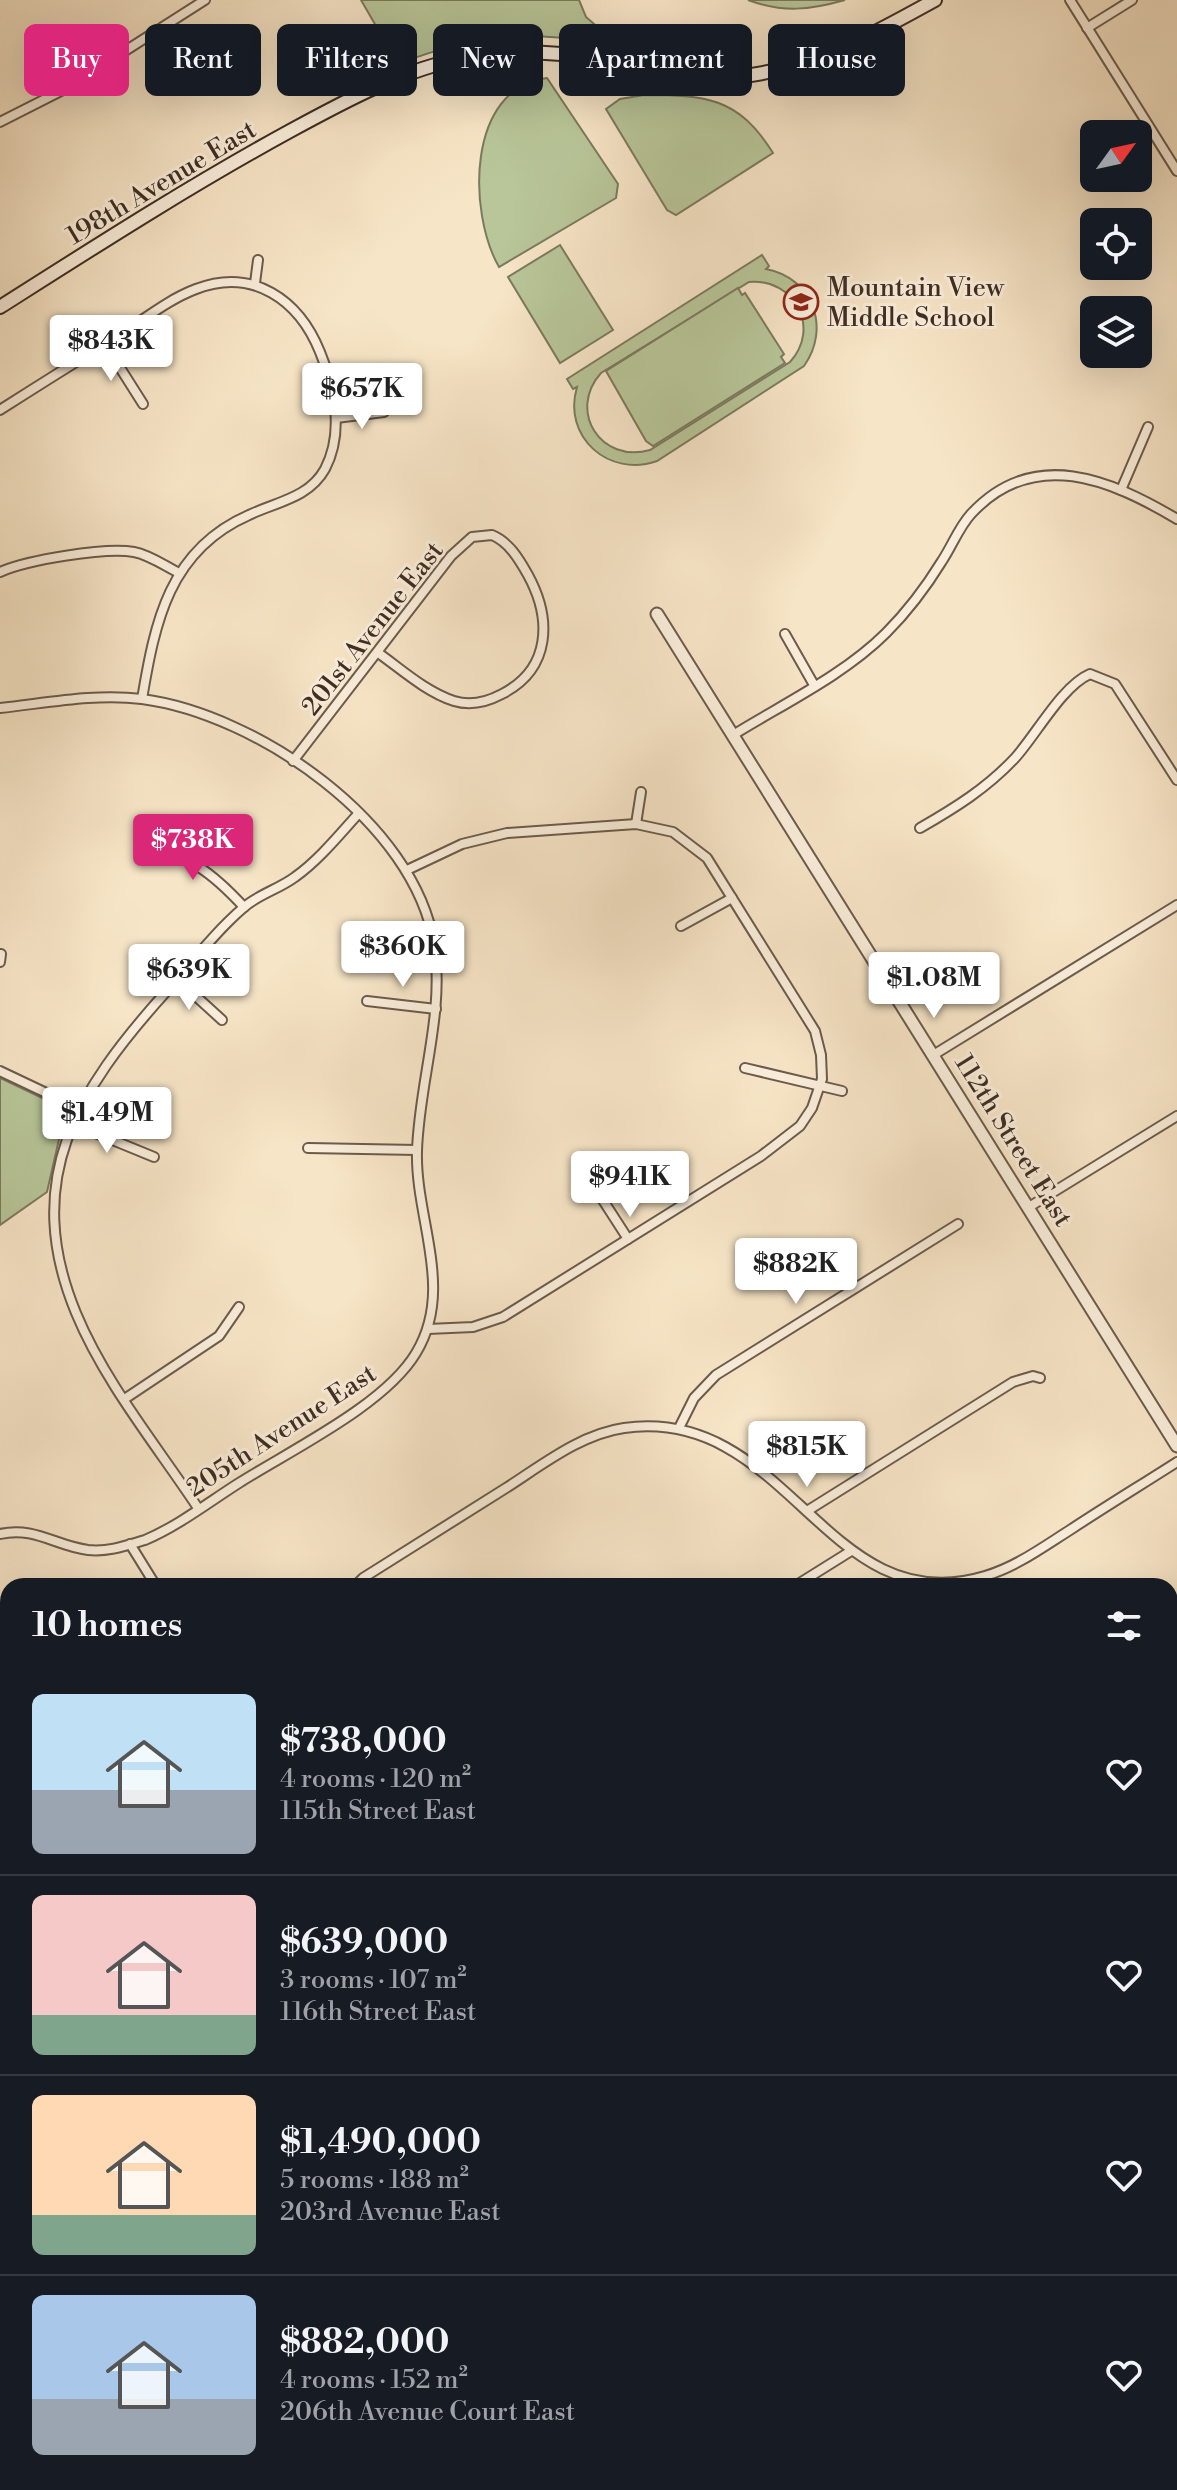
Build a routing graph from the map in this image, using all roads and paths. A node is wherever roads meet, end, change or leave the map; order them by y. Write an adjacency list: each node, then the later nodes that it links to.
1 (205, 0): 6 (street)
2 (935, 0): 10 (main road, 198th Avenue East)
3 (1070, 0): 5 (street)
4 (1132, 0): 5 (street)
5 (1087, 28): 7 (street)
6 (0, 122)
7 (1177, 171)
8 (258, 260): 9 (street)
9 (255, 283): 11 (street); 15 (street)
10 (0, 307)
11 (105, 344): 12 (street); 13 (street)
12 (143, 404)
13 (0, 410)
14 (384, 412): 15 (street)
15 (336, 418): 20 (street)
16 (1148, 427): 17 (street)
17 (1121, 490): 18 (street); 24 (street)
18 (1177, 519)
19 (0, 572): 20 (street)
20 (179, 573): 25 (street)
21 (657, 614): 27 (street, 112th Street East)
22 (785, 634): 24 (street)
23 (377, 652): 23 (street, 201st Avenue East); 28 (street, 201st Avenue East)
24 (814, 685): 27 (street)
25 (142, 699): 26 (street); 28 (street)
26 (0, 708)
27 (733, 735): 44 (street, 112th Street East)
28 (293, 761): 31 (street)
29 (1177, 780): 33 (street)
30 (641, 792): 32 (street)
31 (359, 813): 35 (street); 38 (street)
32 (636, 824): 35 (street); 36 (street)
33 (920, 828)
34 (142, 853): 38 (street)
35 (407, 870): 42 (street)
36 (732, 898): 39 (street); 47 (street)
37 (1177, 905): 44 (street)
38 (244, 907): 40 (street)
39 (681, 926)
40 (177, 979): 43 (street); 49 (street)
41 (367, 1001): 42 (street)
42 (436, 1009): 53 (street)
43 (222, 1020)
44 (935, 1054): 56 (street, 112th Street East)
45 (745, 1068): 47 (street)
46 (0, 1071): 49 (street)
47 (819, 1085): 48 (street); 58 (street)
48 (842, 1091)
49 (78, 1108): 51 (street)
50 (1177, 1116): 56 (street)
51 (71, 1123): 54 (street); 62 (street)
52 (308, 1148): 53 (street)
53 (417, 1150): 60 (street)
54 (154, 1157)
55 (590, 1180): 58 (street)
56 (1029, 1207): 64 (street, 112th Street East)
57 (958, 1224): 63 (street)
58 (628, 1239): 60 (street)
59 (239, 1307): 62 (street)
60 (428, 1329): 66 (street, 205th Avenue East)
61 (1040, 1378): 67 (street)
62 (126, 1398): 66 (street)
63 (679, 1428): 67 (street); 72 (street)
64 (1177, 1446)
65 (1177, 1462): 75 (street)
66 (198, 1508): 69 (street, 205th Avenue East)
67 (807, 1511): 70 (street)
68 (0, 1534): 69 (street, 205th Avenue East)
69 (130, 1544): 71 (street)
70 (851, 1551): 73 (street); 74 (street)
71 (151, 1578)
72 (365, 1578)
73 (808, 1578)
74 (908, 1578)
75 (973, 1578)

